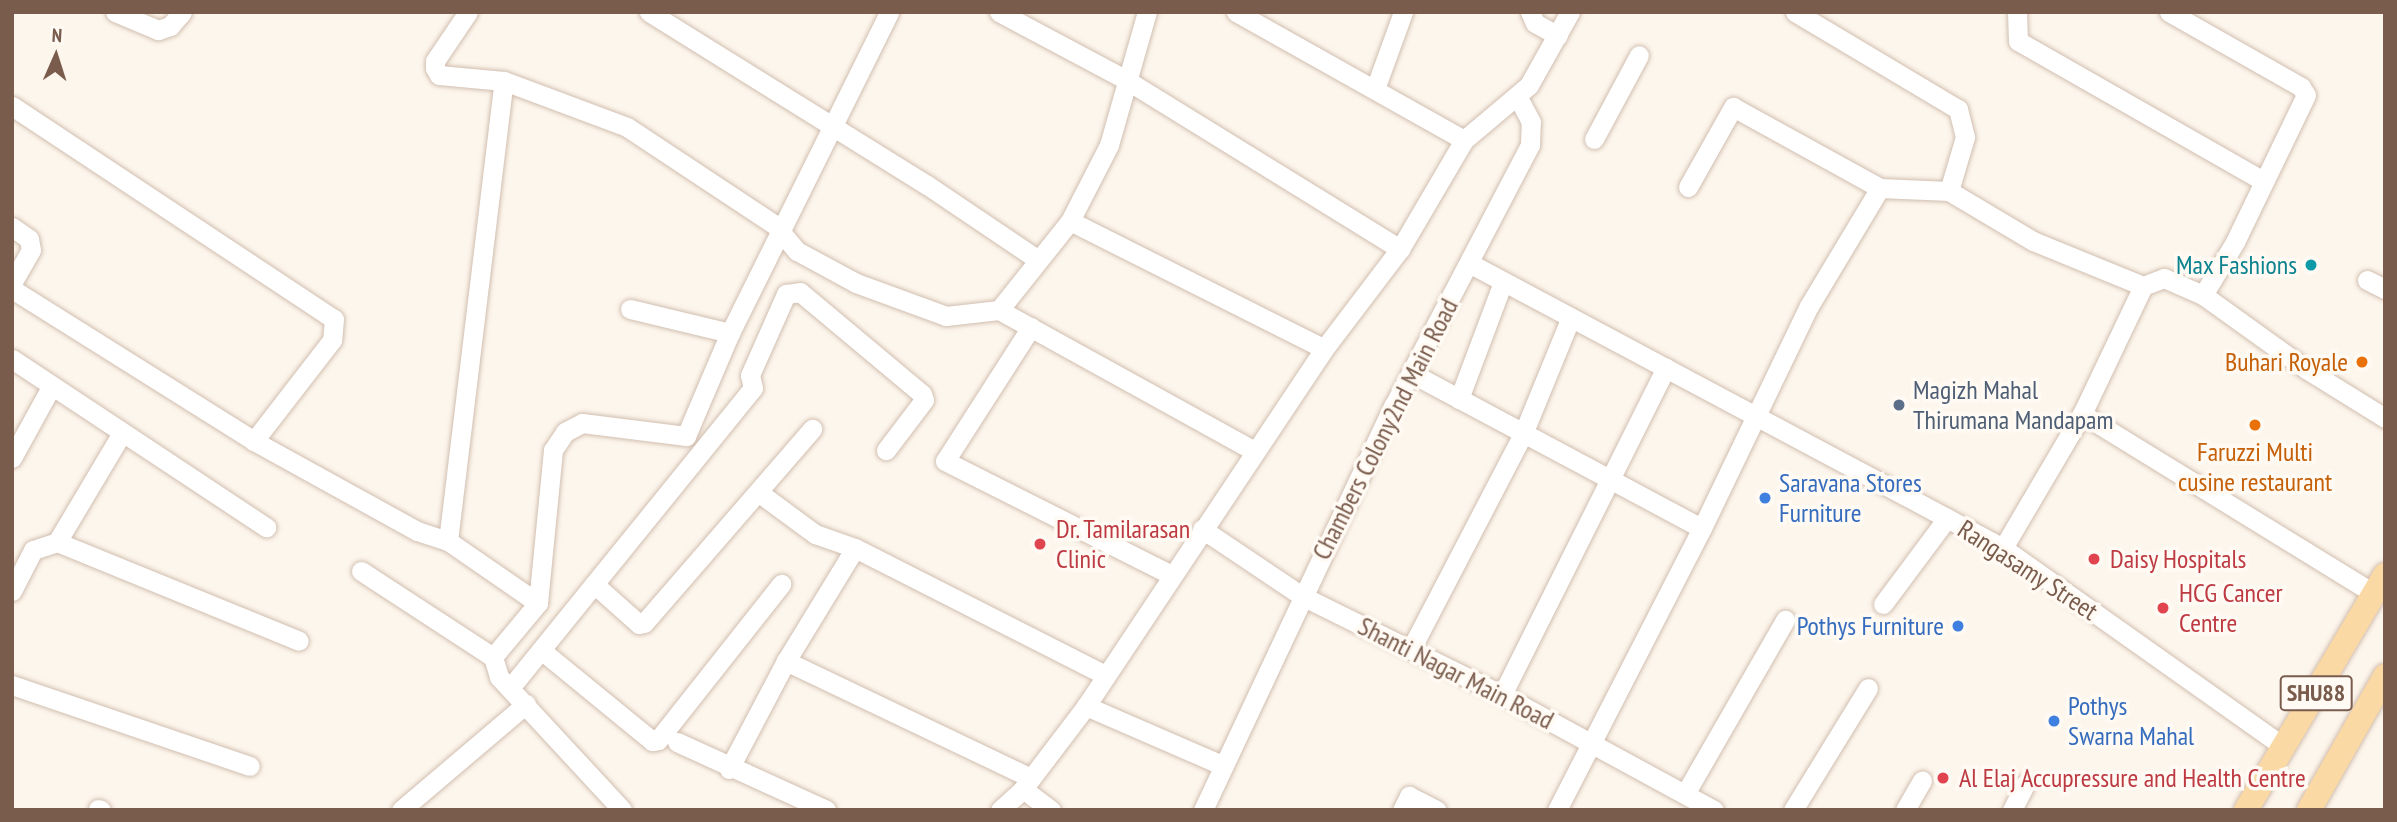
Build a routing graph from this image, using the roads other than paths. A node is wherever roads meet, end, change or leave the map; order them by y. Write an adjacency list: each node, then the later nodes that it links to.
1 (116, 12): 2 (street)
2 (182, 12)
3 (468, 12): 18 (street)
4 (649, 12): 23 (street)
5 (889, 12): 23 (street)
6 (999, 12): 19 (street)
7 (1147, 12): 19 (street)
8 (1236, 12): 15 (street)
9 (1403, 12): 20 (street)
10 (1530, 12): 16 (street)
11 (1570, 12): 16 (street)
12 (1795, 12): 29 (street)
13 (2017, 12): 26 (street)
14 (2169, 12): 26 (street)
15 (1270, 20): 20 (street)
16 (1558, 36): 21 (street)
17 (1639, 55): 24 (street)
18 (504, 81): 32 (street); 70 (street)
19 (1128, 82): 30 (street); 33 (street)
20 (1375, 89): 25 (street)
21 (1518, 99): 25 (street); 35 (street, Chambers Colony2nd Main Road)
22 (12, 106): 60 (street)
23 (832, 130): 32 (street); 34 (street)
24 (1594, 139)
25 (1464, 140): 33 (street)
26 (2262, 180): 42 (street)
27 (1688, 187): 28 (street)
28 (1880, 188): 29 (street); 55 (street)
29 (1950, 191): 39 (street)
30 (1070, 221): 34 (street); 48 (street)
31 (12, 228): 38 (street)
32 (781, 233): 44 (street); 47 (street)
33 (1400, 249): 48 (street)
34 (1038, 260): 44 (street)
35 (1469, 264): 37 (street, Rangasamy Street); 51 (street, Chambers Colony2nd Main Road)
36 (2367, 280): 41 (street)
37 (1503, 282): 45 (street, Rangasamy Street); 53 (street)
38 (12, 283)
39 (2143, 286): 42 (street); 54 (street)
40 (12, 289): 60 (street)
41 (2385, 289)
42 (2203, 295): 56 (street)
43 (630, 309): 47 (street)
44 (999, 310): 46 (street)
45 (1571, 317): 50 (street, Rangasamy Street); 59 (street)
46 (1031, 327): 62 (street); 75 (street)
47 (730, 333): 81 (street)
48 (1324, 349): 62 (street)
49 (12, 359): 52 (street)
50 (1666, 368): 55 (street, Rangasamy Street); 64 (street)
51 (1413, 374): 53 (street); 80 (street, Chambers Colony2nd Main Road)
52 (51, 387): 58 (street); 63 (street)
53 (1459, 399): 59 (street)
54 (2082, 414): 73 (street); 78 (street)
55 (1757, 417): 66 (street, Rangasamy Street); 68 (street)
56 (2385, 418)
57 (812, 429): 65 (street)
58 (122, 433): 67 (street); 71 (street)
59 (1523, 434): 64 (street); 85 (street)
60 (254, 441): 70 (street)
61 (886, 450): 76 (street)
62 (1254, 451): 69 (street)
63 (12, 458)
64 (1611, 480): 68 (street); 94 (street)
65 (758, 492): 72 (street); 76 (street)
66 (1947, 518): 73 (street, Rangasamy Street); 82 (street)
67 (266, 527)
68 (1702, 528): 98 (street)
69 (1202, 529): 75 (street); 80 (street, Shanti Nagar Main Road)
70 (448, 541): 81 (street)
71 (57, 542): 79 (street); 84 (street)
72 (855, 548): 88 (street); 89 (street)
73 (2003, 548): 99 (street, Rangasamy Street)
74 (361, 571): 87 (street)
75 (1172, 575): 89 (street)
76 (594, 584): 86 (street)
77 (781, 584): 86 (street)
78 (2379, 584): 99 (main road, SHU88)
79 (12, 592)
80 (1302, 596): 85 (street, Shanti Nagar Main Road); 100 (street, Chambers Colony2nd Main Road)
81 (538, 603): 87 (street)
82 (1883, 604)
83 (1785, 620): 106 (street)
84 (299, 641)
85 (1411, 649): 94 (street, Shanti Nagar Main Road)
86 (541, 650): 92 (street)
87 (493, 657): 92 (street)
88 (786, 661): 102 (street); 104 (street)
89 (1105, 675): 96 (street)
90 (12, 685): 101 (street)
91 (2382, 687): 121 (main road, SHU88)
92 (510, 688): 95 (street)
93 (1868, 688): 117 (street)
94 (1502, 695): 98 (street, Shanti Nagar Main Road)
95 (526, 704): 107 (street); 108 (street)
96 (1086, 706): 100 (street); 104 (street)
97 (677, 742): 102 (street)
98 (1591, 743): 106 (street, Shanti Nagar Main Road); 115 (street)
99 (2284, 747): 120 (main road, SHU88)
100 (1222, 765): 112 (street, Chambers Colony2nd Main Road)
101 (250, 766)
102 (729, 769): 109 (street)
103 (1922, 781): 118 (street)
104 (1027, 784): 110 (street); 111 (street)
105 (2025, 784): 119 (street)
106 (1685, 794): 116 (street, Shanti Nagar Main Road)
107 (612, 807)
108 (401, 810)
109 (826, 810)
110 (1000, 810)
111 (1051, 810)
112 (1203, 810)
113 (1402, 810): 114 (street)
114 (1437, 810)
115 (1557, 810)
116 (1714, 810)
117 (1793, 810)
118 (1905, 810)
119 (2012, 810)
120 (2246, 810)
121 (2309, 810)

